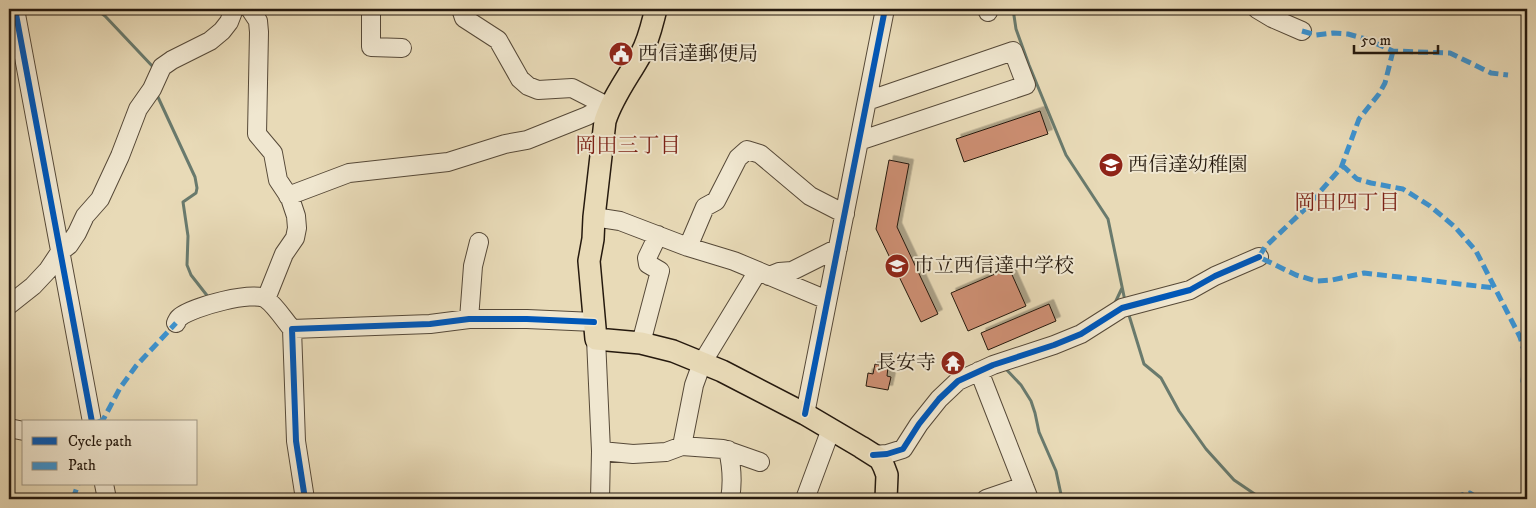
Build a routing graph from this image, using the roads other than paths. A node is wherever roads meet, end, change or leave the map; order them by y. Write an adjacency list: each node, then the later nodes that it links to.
1 (14, 9): 21 (street)
2 (234, 9): 21 (street)
3 (250, 9): 14 (street)
4 (371, 9): 10 (street)
5 (461, 9): 12 (street)
6 (656, 9): 12 (main road)
7 (885, 9): 11 (street)
8 (1257, 9): 9 (street)
9 (1302, 31)
10 (402, 48)
11 (867, 101): 13 (street); 13 (street)
12 (607, 107): 14 (street); 16 (main road)
13 (859, 141): 15 (street)
14 (288, 196): 24 (street)
15 (845, 214): 19 (street); 20 (street)
16 (594, 216): 17 (street); 30 (main road)
17 (658, 235): 19 (street); 31 (street)
18 (479, 242): 27 (street)
19 (688, 247): 23 (street)
20 (838, 248): 23 (street); 25 (street)
21 (60, 252): 26 (street); 35 (street)
22 (1259, 257): 33 (street)
23 (763, 273): 25 (street); 32 (street)
24 (266, 299): 28 (street); 29 (street)
25 (827, 300): 34 (street)
26 (9, 305)
27 (469, 319): 29 (street); 30 (street)
28 (176, 323)
29 (292, 329): 47 (street)
30 (595, 330): 31 (main road); 41 (street)
31 (641, 343): 32 (main road)
32 (702, 363): 34 (main road); 39 (street)
33 (979, 371): 42 (street); 45 (street)
34 (805, 414): 37 (main road)
35 (92, 420)
36 (9, 428): 38 (street)
37 (831, 429): 42 (main road); 50 (street)
38 (22, 431)
39 (682, 446): 40 (street); 41 (street)
40 (728, 450): 43 (street); 49 (street)
41 (601, 451): 48 (street)
42 (874, 455): 51 (main road)
43 (760, 462)
44 (104, 486): 46 (street)
45 (1026, 492): 52 (street)
46 (107, 499)
47 (305, 499)
48 (600, 499)
49 (730, 499)
50 (805, 499)
51 (886, 499)
52 (986, 499)

